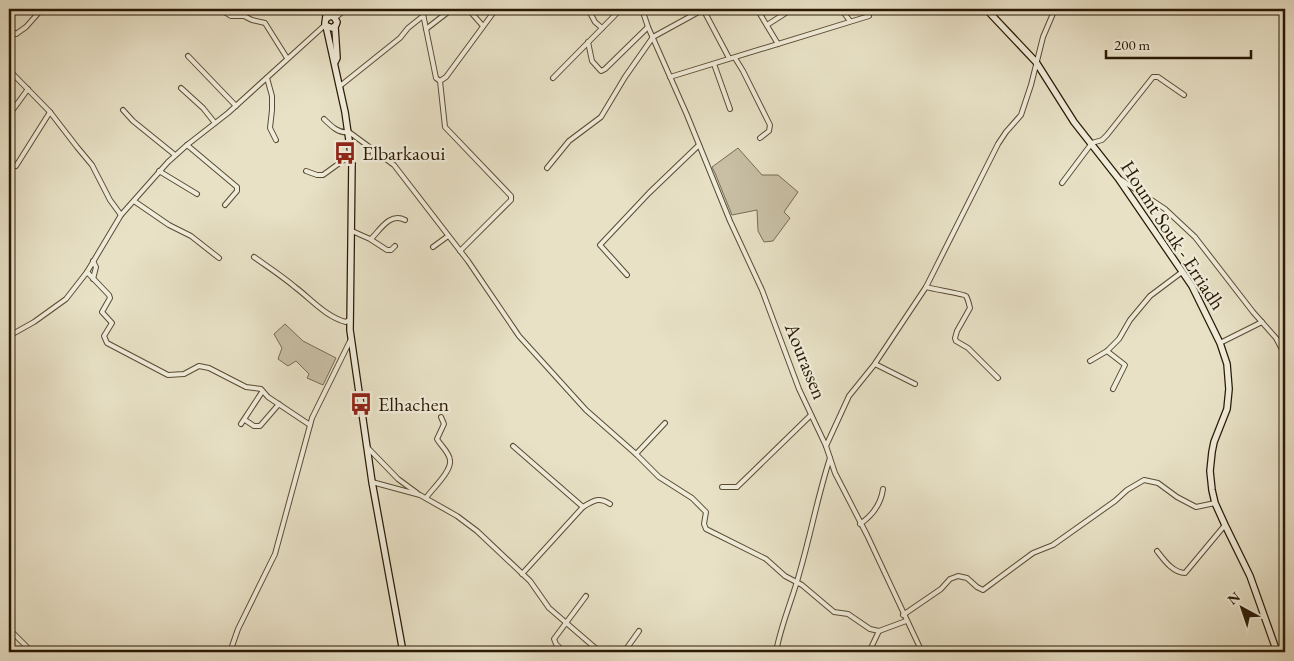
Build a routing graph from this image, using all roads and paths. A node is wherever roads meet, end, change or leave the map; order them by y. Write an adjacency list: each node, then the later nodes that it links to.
1 (42, 9): 29 (street)
2 (220, 9): 35 (street)
3 (327, 9): 23 (street)
4 (333, 9): 21 (street)
5 (346, 9): 21 (street)
6 (422, 9): 19 (street)
7 (452, 9): 30 (street)
8 (468, 9): 26 (street)
9 (496, 9): 26 (street)
10 (588, 9): 28 (street)
11 (621, 9): 28 (street)
12 (642, 9): 27 (street, Aourassen)
13 (704, 9): 31 (street); 36 (street)
14 (757, 9): 24 (street)
15 (792, 9): 24 (street)
16 (841, 9): 22 (street)
17 (986, 9): 39 (street, Houmt Souk - Erriadh)
18 (1055, 9): 39 (street)
19 (423, 16): 30 (street); 46 (street)
20 (869, 16): 22 (street)
21 (335, 18): 23 (street); 25 (street)
22 (850, 21): 33 (street)
23 (326, 24): 25 (street); 35 (street); 38 (street)
24 (767, 25): 33 (street)
25 (335, 26): 38 (street)
26 (483, 26): 45 (street)
27 (648, 27): 31 (street, Aourassen); 32 (street)
28 (602, 28): 32 (street)
29 (9, 29)
30 (426, 29): 45 (street)
31 (653, 37): 42 (street, Aourassen); 66 (street)
32 (588, 42): 44 (street)
33 (778, 44): 37 (street)
34 (188, 56): 50 (street)
35 (287, 58): 43 (street)
36 (729, 58): 37 (street); 40 (street)
37 (735, 58): 58 (street)
38 (335, 62): 46 (street)
39 (1036, 62): 60 (street, Houmt Souk - Erriadh); 89 (street)
40 (714, 64): 42 (street); 51 (street)
41 (9, 70): 48 (street)
42 (670, 77): 62 (street, Aourassen)
43 (267, 78): 50 (street); 59 (street)
44 (553, 78)
45 (440, 80): 81 (street)
46 (340, 86): 57 (street)
47 (181, 88): 56 (street)
48 (28, 89): 53 (street); 54 (street)
49 (1184, 95): 60 (street)
50 (236, 106): 56 (street)
51 (730, 109)
52 (123, 110): 64 (street)
53 (50, 112): 65 (street); 74 (street)
54 (9, 115)
55 (324, 119): 57 (street)
56 (215, 123): 61 (street)
57 (349, 132): 63 (street); 77 (street)
58 (760, 138)
59 (276, 140)
60 (1092, 144): 69 (street, Houmt Souk - Erriadh); 70 (street)
61 (187, 145): 64 (street); 73 (street)
62 (699, 145): 87 (street); 104 (street, Aourassen)
63 (352, 154): 68 (street); 76 (street)
64 (175, 155): 67 (street)
65 (16, 166)
66 (547, 168)
67 (160, 171): 71 (street); 72 (street)
68 (306, 172)
69 (1118, 178): 86 (street, Houmt Souk - Erriadh); 91 (street)
70 (1062, 183)
71 (197, 194)
72 (134, 201): 74 (street); 83 (street)
73 (225, 205)
74 (121, 215): 84 (street)
75 (405, 220): 78 (street)
76 (352, 231): 78 (street); 90 (street)
77 (448, 236): 80 (street); 81 (street)
78 (371, 239): 79 (street)
79 (395, 246)
80 (433, 247)
81 (460, 251): 113 (street)
82 (254, 257): 90 (street)
83 (219, 258)
84 (94, 261): 85 (street); 88 (street)
85 (87, 272): 88 (street); 92 (street)
86 (1182, 272): 94 (street, Houmt Souk - Erriadh); 95 (street)
87 (627, 275)
88 (93, 278): 102 (street)
89 (926, 287): 98 (street); 99 (street)
90 (350, 319): 93 (street)
91 (1262, 322): 94 (street); 96 (street)
92 (9, 336)
93 (350, 338): 109 (street); 112 (street)
94 (1220, 343): 120 (street, Houmt Souk - Erriadh)
95 (1107, 351): 97 (street); 101 (street)
96 (1285, 355)
97 (1090, 361)
98 (875, 364): 100 (street); 111 (street)
99 (998, 378)
100 (915, 384)
101 (1113, 389)
102 (262, 392): 103 (street); 106 (street)
103 (280, 404): 106 (street); 109 (street)
104 (811, 415): 111 (street, Aourassen); 116 (street)
105 (441, 417): 119 (street)
106 (245, 420): 108 (street)
107 (665, 423): 113 (street)
108 (241, 424)
109 (310, 425): 136 (street)
110 (513, 446): 122 (street)
111 (826, 446): 114 (street, Aourassen)
112 (367, 447): 115 (street); 118 (street)
113 (636, 454): 127 (street)
114 (830, 458): 123 (street, Aourassen); 127 (street)
115 (372, 482): 118 (street); 137 (street)
116 (722, 487)
117 (883, 490): 123 (street)
118 (420, 495): 119 (street)
119 (426, 498): 126 (street)
120 (1215, 503): 124 (street, Houmt Souk - Erriadh); 129 (street)
121 (610, 504): 122 (street)
122 (583, 507): 126 (street)
123 (860, 524): 129 (street, Aourassen)
124 (1225, 525): 125 (street); 144 (street, Houmt Souk - Erriadh)
125 (1157, 551)
126 (522, 574): 131 (street)
127 (797, 582): 134 (street); 141 (street)
128 (586, 596): 131 (street)
129 (904, 615): 130 (street, Aourassen)
130 (906, 621): 134 (street); 143 (street, Aourassen)
131 (567, 623): 138 (street); 139 (street)
132 (9, 629): 135 (street)
133 (639, 630): 140 (street)
134 (879, 631): 142 (street)
135 (32, 652)
136 (230, 652)
137 (403, 652)
138 (564, 652)
139 (600, 652)
140 (624, 652)
141 (776, 652)
142 (869, 652)
143 (922, 652)
144 (1277, 652)

